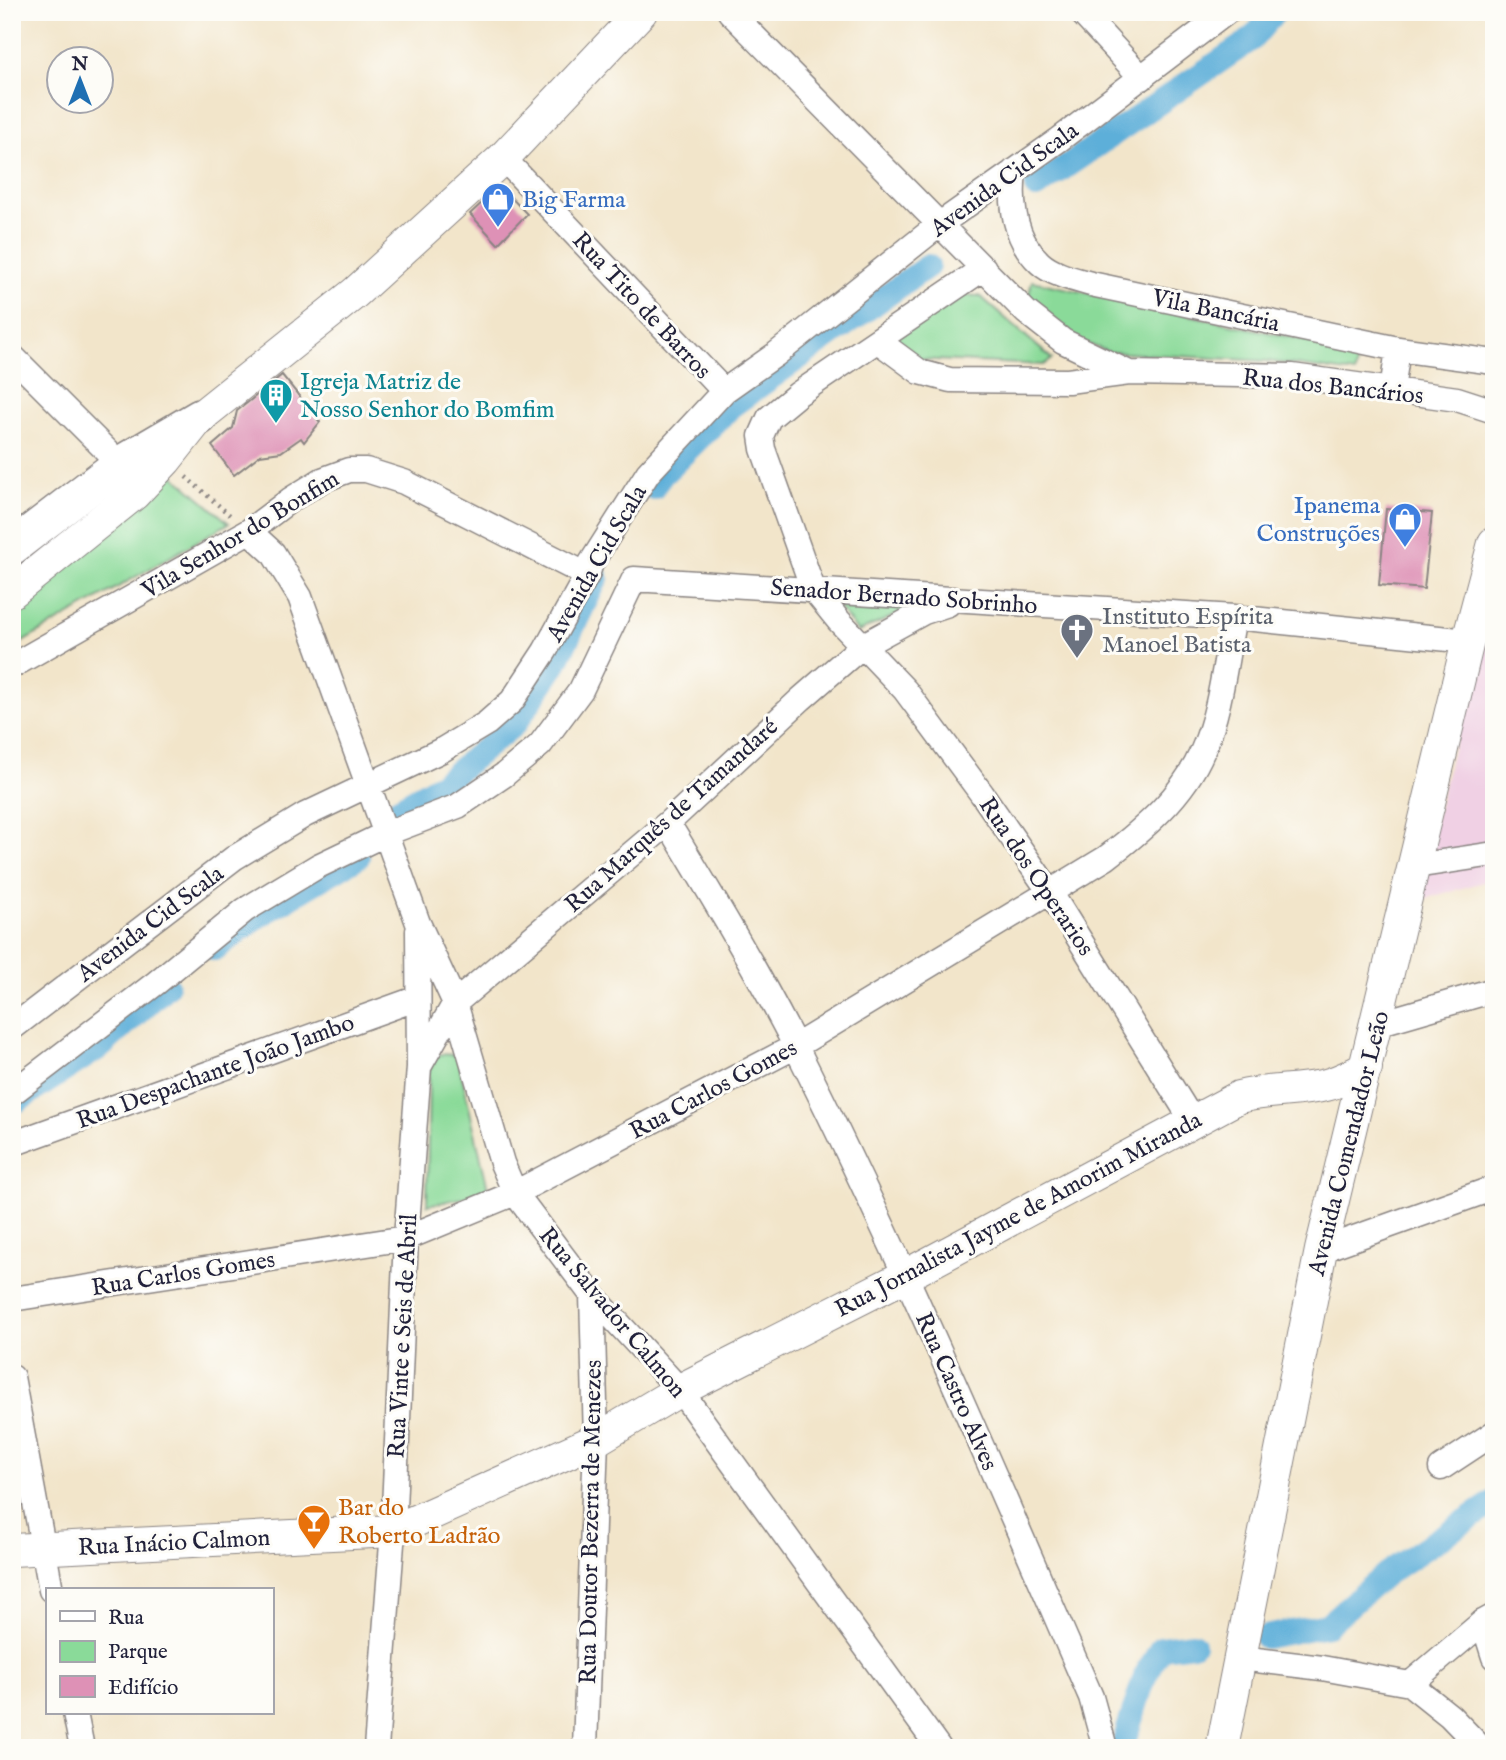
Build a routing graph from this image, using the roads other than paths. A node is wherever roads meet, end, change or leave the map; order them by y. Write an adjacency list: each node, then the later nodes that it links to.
1 (641, 12): 6 (main road)
2 (730, 12): 8 (street, Rua dos Bancários)
3 (1081, 12): 5 (street)
4 (1227, 12): 5 (street, Avenida Cid Scala)
5 (1142, 78): 7 (street, Avenida Cid Scala)
6 (503, 158): 16 (street, Rua Tito de Barros); 18 (main road)
7 (1014, 172): 8 (street, Avenida Cid Scala); 11 (street, Vila Bancária)
8 (940, 224): 9 (street, Rua dos Bancários); 16 (street, Avenida Cid Scala)
9 (984, 268): 10 (street); 14 (street, Rua dos Bancários)
10 (878, 341): 14 (street, Rua dos Bancários); 25 (street)
11 (1398, 349): 13 (street, Vila Bancária); 15 (street)
12 (12, 356): 19 (street)
13 (1494, 362)
14 (1129, 373): 15 (street, Rua dos Bancários)
15 (1392, 390): 17 (street, Rua dos Bancários)
16 (724, 391): 23 (street, Avenida Cid Scala)
17 (1494, 411)
18 (201, 417): 19 (highway); 19 (main road)
19 (127, 479): 21 (highway); 26 (main road)
20 (249, 531): 23 (street, Vila Senhor do Bonfim); 31 (street, Vila Senhor do Bonfim); 32 (street, Rua Salvador Calmon)
21 (12, 547)
22 (1493, 549): 29 (main road, Avenida Comendador Leão)
23 (587, 575): 32 (street, Avenida Cid Scala)
24 (634, 579): 25 (street, Senador Bernado Sobrinho); 34 (street, Avenida Cid Scala)
25 (813, 589): 27 (street, Senador Bernado Sobrinho); 30 (street)
26 (12, 592)
27 (956, 601): 28 (street, Senador Bernado Sobrinho); 30 (street, Rua Marquês de Tamandaré)
28 (1234, 617): 29 (street, Senador Bernado Sobrinho); 37 (street, Rua Carlos Gomes)
29 (1468, 641): 36 (main road, Avenida Comendador Leão)
30 (862, 646): 33 (street, Rua Marquês de Tamandaré); 37 (street, Rua dos Operarios)
31 (12, 666)
32 (368, 787): 34 (street, Rua Salvador Calmon); 43 (street, Avenida Cid Scala)
33 (668, 822): 41 (street, Rua Marquês de Tamandaré); 44 (street, Rua Castro Alves)
34 (387, 833): 38 (street, Rua Salvador Calmon); 47 (street, Avenida Cid Scala)
35 (1494, 854): 36 (street)
36 (1415, 866): 42 (main road, Avenida Comendador Leão)
37 (1050, 892): 44 (street, Rua Carlos Gomes); 48 (street, Rua dos Operarios)
38 (418, 923): 40 (street, Rua Vinte e Seis de Abril); 41 (street, Rua Salvador Calmon)
39 (1494, 990): 42 (street)
40 (418, 998): 45 (street, Rua Vinte e Seis de Abril); 49 (street, Rua Despachante João Jambo)
41 (455, 1003): 45 (street, Rua Marquês de Tamandaré); 51 (street, Rua Salvador Calmon)
42 (1377, 1024): 46 (main road, Avenida Comendador Leão)
43 (12, 1028)
44 (796, 1046): 51 (street, Rua Carlos Gomes); 56 (street, Rua Castro Alves)
45 (419, 1067): 54 (street, Rua Vinte e Seis de Abril)
46 (1366, 1068): 48 (main road, Rua Jornalista Jayme de Amorim Miranda); 55 (main road, Avenida Comendador Leão)
47 (12, 1093)
48 (1192, 1120): 56 (main road, Rua Jornalista Jayme de Amorim Miranda)
49 (12, 1144)
50 (1494, 1188): 52 (street)
51 (516, 1193): 54 (street, Rua Carlos Gomes); 57 (street, Rua Salvador Calmon)
52 (1468, 1196): 53 (street); 55 (street)
53 (1494, 1202)
54 (405, 1238): 58 (street, Rua Carlos Gomes); 64 (street, Rua Vinte e Seis de Abril)
55 (1321, 1250): 69 (main road, Avenida Comendador Leão)
56 (905, 1276): 60 (main road, Rua Jornalista Jayme de Amorim Miranda); 76 (street, Rua Castro Alves)
57 (592, 1295): 60 (street, Rua Salvador Calmon); 62 (street, Rua Doutor Bezerra de Menezes)
58 (12, 1299)
59 (12, 1377): 65 (street)
60 (680, 1390): 62 (main road, Rua Inácio Calmon); 75 (street, Rua Salvador Calmon)
61 (1494, 1433): 63 (street)
62 (596, 1440): 64 (main road, Rua Inácio Calmon); 74 (street, Rua Doutor Bezerra de Menezes)
63 (1441, 1468)
64 (393, 1531): 65 (main road, Rua Inácio Calmon); 73 (street, Rua Vinte e Seis de Abril)
65 (27, 1549): 66 (street)
66 (50, 1588)
67 (1488, 1619): 68 (street); 70 (street)
68 (1494, 1657)
69 (1240, 1658): 70 (street); 77 (main road, Avenida Comendador Leão)
70 (1410, 1684): 78 (street)
71 (75, 1714): 72 (street)
72 (82, 1748)
73 (376, 1748)
74 (585, 1748)
75 (939, 1748)
76 (1105, 1748)
77 (1222, 1748)
78 (1481, 1748)

